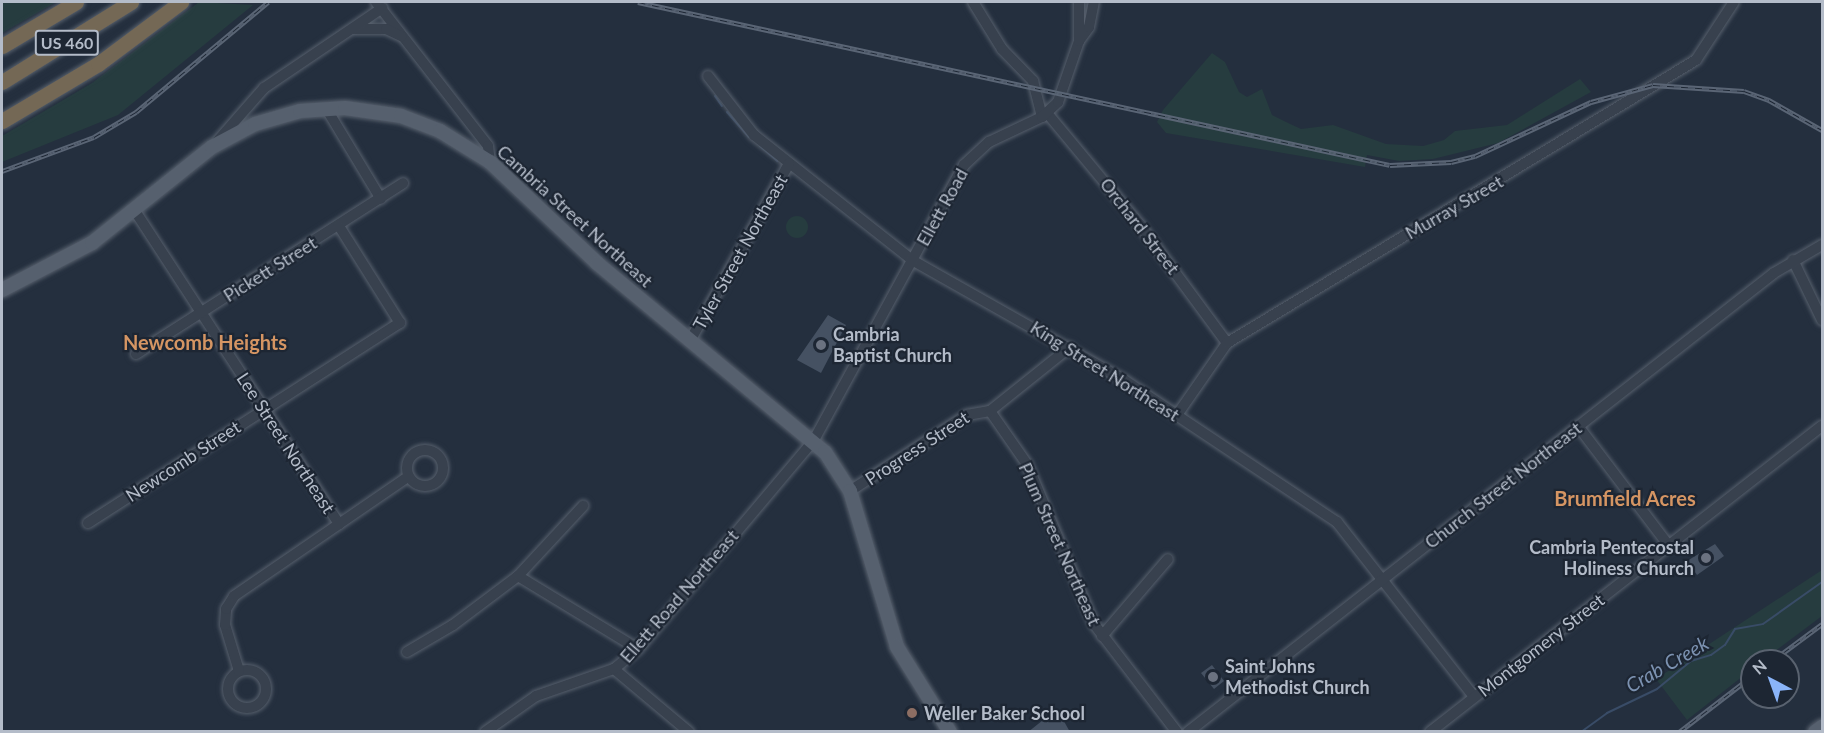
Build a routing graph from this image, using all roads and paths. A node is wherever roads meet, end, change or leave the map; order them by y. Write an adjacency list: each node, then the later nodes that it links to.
1 (76, 2): 12 (highway)
2 (131, 2): 14 (highway, US 460)
3 (181, 2): 17 (highway, US 460)
4 (974, 2): 16 (street, Orchard Street)
5 (1078, 2): 11 (street, Ellett Road)
6 (1094, 2): 11 (street)
7 (1734, 2): 32 (street, Murray Street)
8 (379, 5): 9 (street); 10 (street)
9 (349, 29): 10 (street); 18 (street)
10 (404, 38): 19 (street)
11 (1079, 41): 16 (street, Ellett Road)
12 (2, 46)
13 (708, 76): 20 (street, King Street Northeast)
14 (2, 82)
15 (326, 108): 18 (main road, Cambria Street Northeast); 19 (main road, Cambria Street Northeast); 22 (street)
16 (1044, 115): 26 (street, Ellett Road); 32 (street, Orchard Street)
17 (2, 122)
18 (212, 147): 23 (main road, Cambria Street Northeast)
19 (490, 162): 31 (main road, Cambria Street Northeast)
20 (789, 164): 26 (street, King Street Northeast); 31 (street, Tyler Street Northeast)
21 (404, 183): 22 (street, Pickett Street)
22 (381, 199): 24 (street, Pickett Street)
23 (135, 211): 28 (main road, Cambria Street Northeast); 29 (street, Lee Street Northeast)
24 (339, 226): 29 (street, Pickett Street); 35 (street, Newcomb Street)
25 (1822, 245): 27 (street, Church Street Northeast)
26 (912, 260): 33 (street, King Street Northeast); 40 (street, Ellett Road)
27 (1793, 260): 30 (street); 38 (street, Church Street Northeast)
28 (2, 290)
29 (203, 312): 34 (street, Pickett Street); 35 (street, Lee Street Northeast)
30 (1822, 320)
31 (691, 339): 40 (main road, Cambria Street Northeast)
32 (1227, 343): 37 (street, Murray Street)
33 (1070, 347): 36 (street, Progress Street); 37 (street, King Street Northeast)
34 (136, 354)
35 (264, 409): 44 (street, Newcomb Street); 45 (street, Lee Street Northeast)
36 (990, 411): 42 (street, Progress Street); 50 (street, Plum Street Northeast)
37 (1177, 415): 49 (street, King Street Northeast)
38 (1578, 426): 46 (street); 49 (street, Church Street Northeast)
39 (1822, 426): 46 (street, Montgomery Street)
40 (814, 440): 42 (main road, Cambria Street Northeast); 51 (street, Ellett Road Northeast)
41 (408, 477): 45 (street)
42 (850, 490): 59 (main road, Cambria Street Northeast)
43 (583, 506): 48 (street)
44 (88, 523)
45 (339, 524): 54 (street)
46 (1669, 546): 55 (street, Montgomery Street)
47 (1168, 560): 50 (street)
48 (518, 576): 51 (street); 52 (street)
49 (1381, 579): 55 (street, King Street Northeast); 61 (street, Church Street Northeast)
50 (1102, 636): 60 (street, Plum Street Northeast)
51 (638, 648): 53 (street, Ellett Road Northeast)
52 (407, 652)
53 (614, 669): 57 (street, Ellett Road Northeast); 58 (street)
54 (238, 671)
55 (1474, 697): 62 (street, Montgomery Street)
56 (1822, 727): 63 (main road)
57 (491, 730)
58 (689, 732)
59 (950, 732)
60 (1177, 732)
61 (1188, 732)
62 (1430, 732)
63 (1815, 732)

